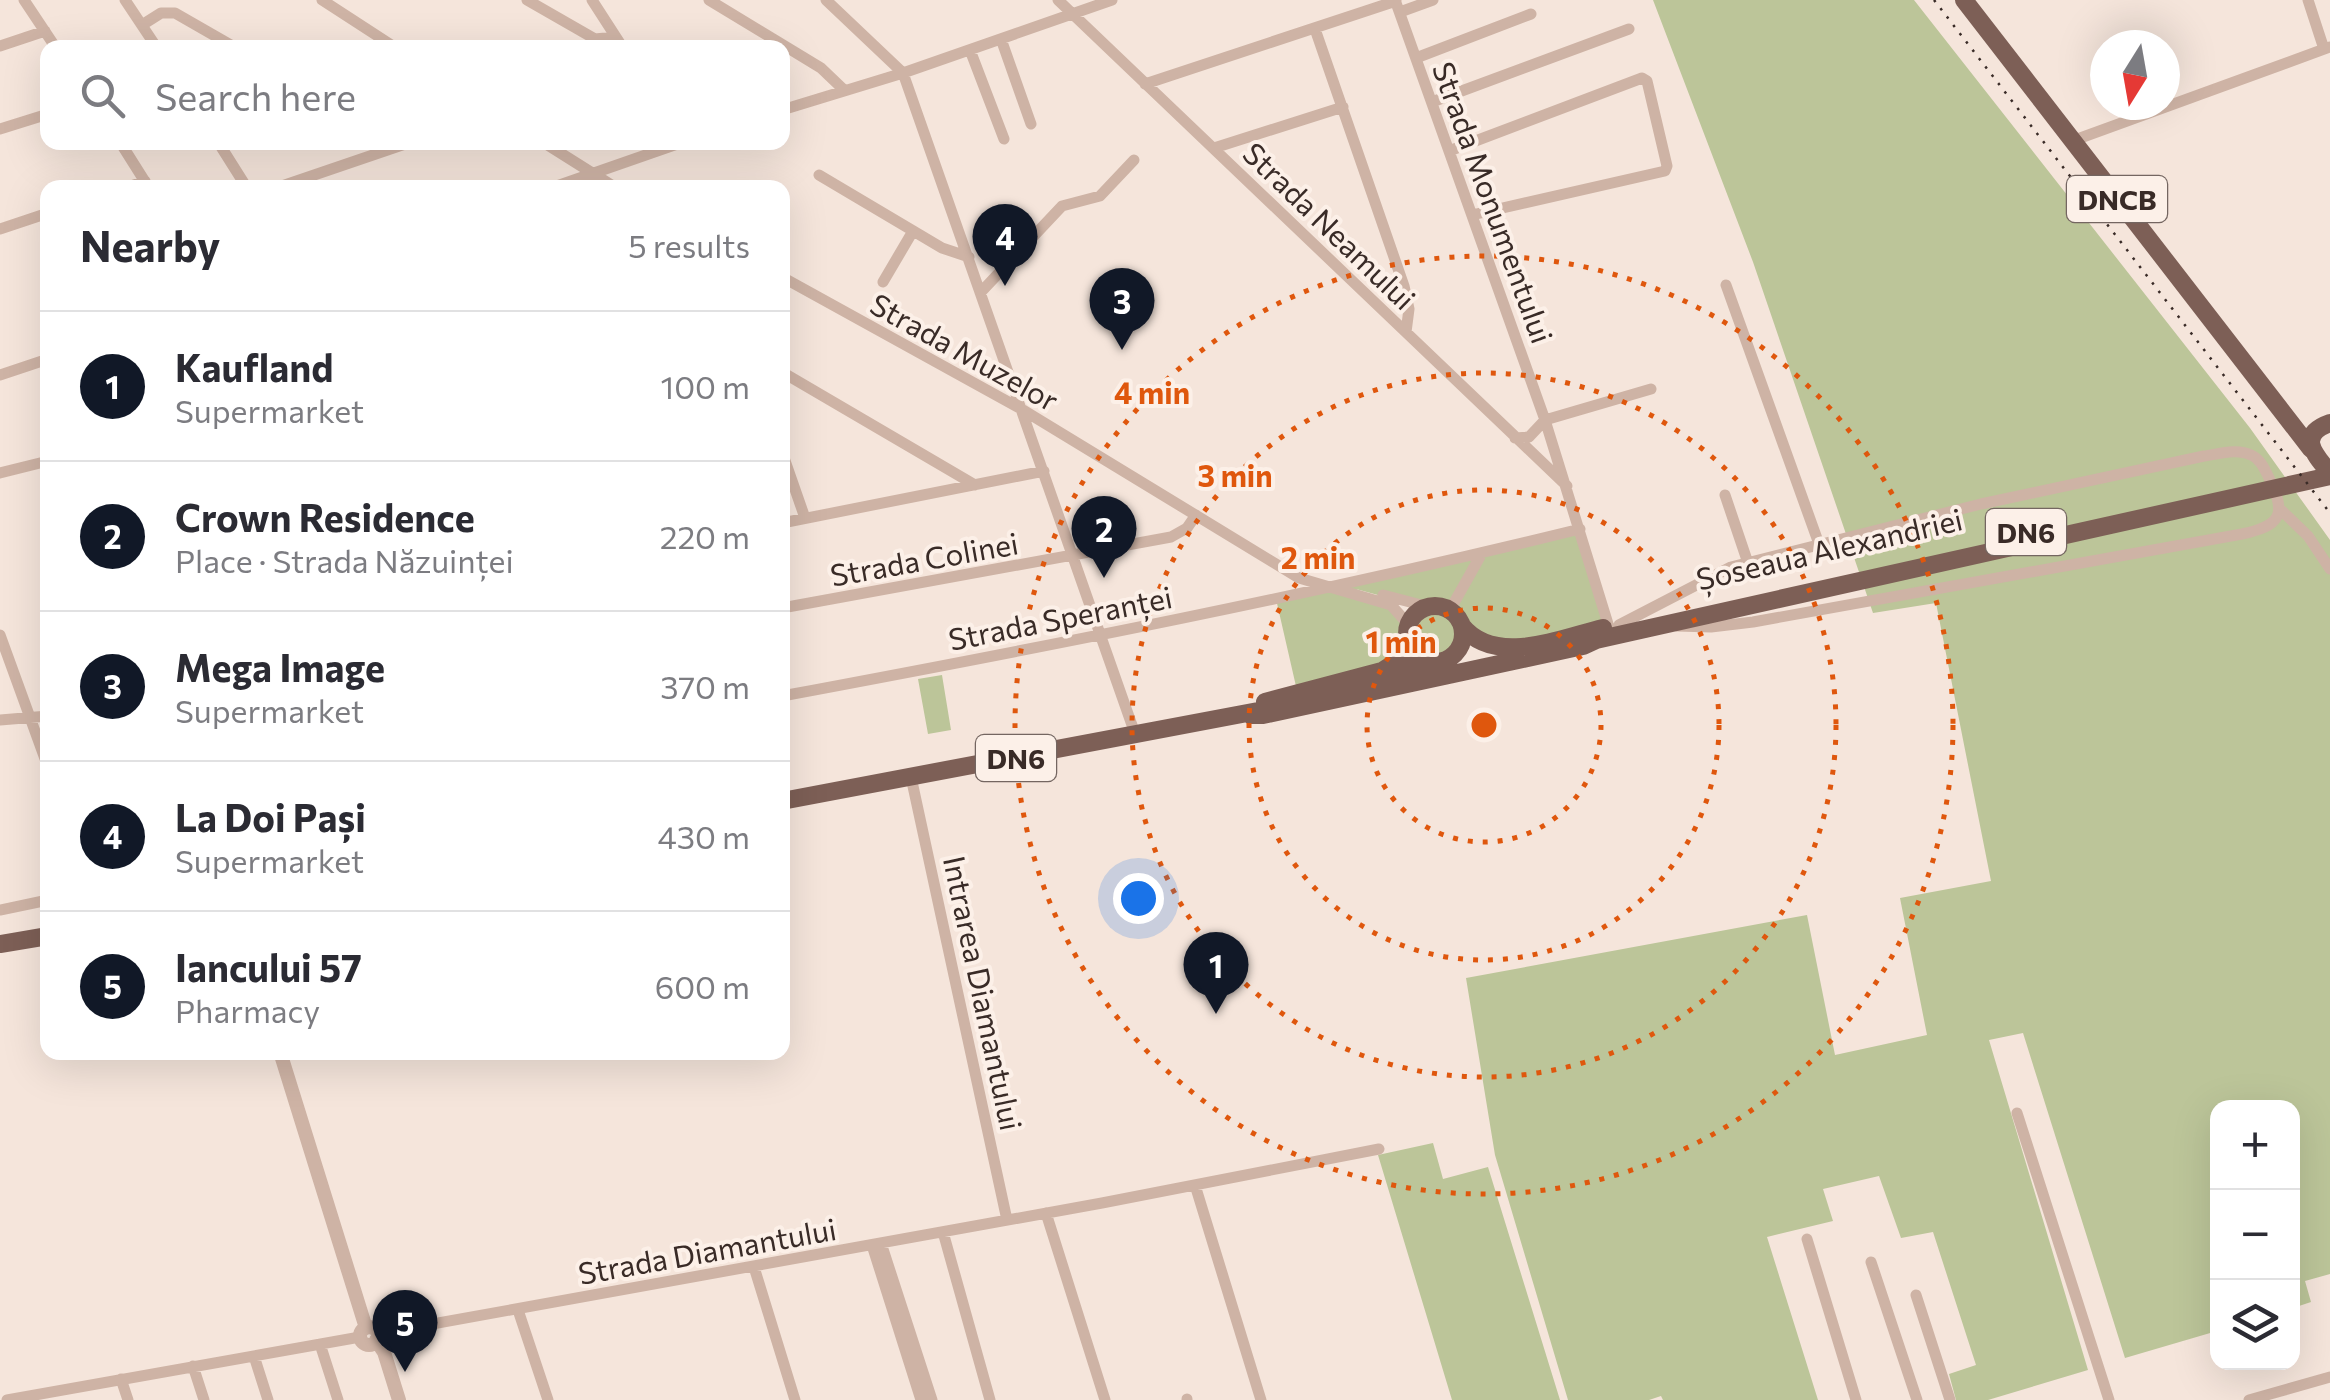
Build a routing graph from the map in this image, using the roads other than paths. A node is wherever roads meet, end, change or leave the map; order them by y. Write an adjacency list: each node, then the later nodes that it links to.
1 (24, 0): 19 (street)
2 (124, 0): 16 (street)
3 (322, 0): 24 (street)
4 (528, 0): 25 (street)
5 (592, 0): 26 (street)
6 (709, 0): 27 (street)
7 (826, 0): 33 (street)
8 (1058, 0): 14 (street, Strada Neamului)
9 (1112, 0): 14 (street)
10 (1433, 0): 13 (street)
11 (2308, 0): 29 (street)
12 (1972, 3): 43 (main road, DNCB)
13 (1397, 4): 17 (street); 32 (street, Strada Monumentului)
14 (1072, 14): 20 (street); 34 (street, Strada Neamului)
15 (1531, 14): 32 (street)
16 (142, 24): 22 (street); 23 (street)
17 (1315, 29): 34 (street); 38 (street)
18 (1629, 29): 36 (street)
19 (45, 31): 21 (street); 28 (street)
20 (1000, 39): 31 (street); 40 (street)
21 (51, 40)
22 (152, 40)
23 (222, 40)
24 (384, 40)
25 (602, 40)
26 (618, 40)
27 (775, 40)
28 (0, 46)
29 (2327, 48): 43 (street)
30 (790, 49): 35 (street)
31 (970, 50): 33 (street); 42 (street)
32 (1416, 58): 36 (street, Strada Monumentului)
33 (904, 73): 35 (street); 64 (street)
34 (1145, 84): 44 (street, Strada Neamului)
35 (844, 90): 37 (street)
36 (1432, 102): 50 (street, Strada Monumentului)
37 (790, 107)
38 (1343, 107): 44 (street); 69 (street)
39 (40, 116): 41 (street)
40 (1031, 124)
41 (0, 129)
42 (1004, 139)
43 (2072, 141): 74 (main road, DNCB)
44 (1214, 148): 69 (street, Strada Neamului)
45 (125, 150): 54 (street)
46 (223, 150): 55 (street)
47 (379, 150): 56 (street)
48 (555, 150): 52 (street)
49 (660, 150): 52 (street)
50 (1450, 152): 60 (street, Strada Monumentului); 60 (street)
51 (1134, 160): 68 (street)
52 (591, 174): 57 (street); 58 (street); 59 (street)
53 (819, 174): 63 (street)
54 (144, 180)
55 (241, 180)
56 (298, 180)
57 (574, 180)
58 (593, 180)
59 (602, 180)
60 (1472, 215): 76 (street, Strada Monumentului)
61 (40, 216): 62 (street)
62 (0, 228)
63 (913, 231): 64 (street); 66 (street)
64 (969, 257): 68 (street)
65 (790, 281): 75 (street, Strada Muzelor)
66 (882, 282)
67 (1726, 285): 95 (street)
68 (981, 292): 75 (street)
69 (1406, 332): 78 (street, Strada Neamului)
70 (40, 361): 71 (street)
71 (0, 375)
72 (790, 377): 86 (street)
73 (1651, 389): 76 (street)
74 (2272, 397): 77 (main road, DNCB); 79 (main road, DNCB)
75 (1023, 410): 82 (street); 91 (street, Strada Muzelor)
76 (1545, 420): 78 (street); 87 (street, Strada Monumentului)
77 (2326, 424): 79 (main road, DNCB)
78 (1516, 438): 87 (street, Strada Neamului)
79 (2311, 449): 85 (main road, DNCB)
80 (40, 463): 83 (street)
81 (2330, 464): 88 (main road, Șoseaua Alexandriei / DN6)
82 (1044, 471): 86 (street); 97 (street)
83 (0, 473)
84 (790, 474): 92 (street)
85 (2330, 475): 88 (main road, Șoseaua Alexandriei / DN6)
86 (975, 485): 92 (street)
87 (1567, 486): 94 (street, Strada Monumentului)
88 (2243, 489): 104 (main road, Șoseaua Alexandriei / DN6); 107 (main road, Șoseaua Alexandriei / DN6)
89 (1726, 495): 98 (street)
90 (2280, 508): 95 (street); 99 (street); 104 (street)
91 (1196, 516): 97 (street, Strada Colinei); 100 (street, Strada Muzelor)
92 (806, 518): 93 (street)
93 (790, 521)
94 (1580, 529): 96 (street, Strada Speranței); 107 (street, Strada Monumentului)
95 (1819, 544): 98 (street)
96 (1482, 553): 100 (street, Strada Speranței); 103 (street)
97 (1074, 556): 102 (street, Strada Colinei); 109 (street)
98 (1748, 563): 107 (street)
99 (2330, 568)
100 (1329, 588): 101 (street); 106 (street); 109 (street, Strada Speranței)
101 (1429, 606): 103 (main road); 106 (main road, DN6)
102 (790, 607)
103 (1450, 610): 105 (main road, DN6)
104 (1668, 625): 107 (main road, DN6)
105 (1462, 626): 107 (main road, Șoseaua Alexandriei / DN6); 110 (main road)
106 (1408, 631): 111 (main road); 117 (main road, DN6)
107 (1608, 631): 110 (main road, Șoseaua Alexandriei / DN6); 113 (main road, DN6)
108 (0, 635): 115 (street)
109 (1100, 636): 112 (street, Strada Speranței); 117 (street)
110 (1450, 658): 111 (main road, DN6)
111 (1430, 662): 113 (main road, DN6)
112 (790, 694)
113 (1250, 715): 119 (main road, DN6)
114 (40, 717): 115 (street)
115 (29, 718): 116 (street); 118 (street)
116 (0, 720)
117 (1133, 728): 120 (main road, DN6)
118 (40, 746)
119 (911, 777): 121 (main road, DN6); 133 (street, Intrarea Diamantului)
120 (790, 791)
121 (790, 799)
122 (40, 902): 123 (street)
123 (0, 910)
124 (40, 926): 125 (main road)
125 (0, 933)
126 (40, 937): 127 (main road)
127 (0, 944)
128 (283, 1060): 141 (street)
129 (2017, 1114): 163 (street)
130 (1378, 1149): 131 (street, Strada Diamantului)
131 (1195, 1185): 132 (street, Strada Diamantului); 159 (street)
132 (1046, 1213): 133 (street, Strada Diamantului); 158 (street)
133 (1007, 1220): 134 (street, Strada Diamantului)
134 (943, 1232): 136 (street, Strada Diamantului); 157 (street)
135 (1807, 1239): 160 (street)
136 (877, 1244): 138 (street, Strada Diamantului); 155 (street); 156 (street)
137 (1871, 1262): 161 (street)
138 (754, 1267): 140 (street, Strada Diamantului); 154 (street)
139 (1916, 1295): 162 (street)
140 (518, 1310): 141 (street, Strada Diamantului); 153 (street)
141 (370, 1337): 142 (street, Strada Diamantului); 152 (street)
142 (320, 1344): 143 (street, Strada Diamantului); 151 (street)
143 (254, 1356): 144 (street, Strada Diamantului); 150 (street)
144 (193, 1366): 146 (street, Strada Diamantului); 149 (street)
145 (2330, 1376): 164 (street)
146 (121, 1379): 147 (street, Strada Diamantului); 148 (street)
147 (7, 1400)
148 (128, 1400)
149 (204, 1400)
150 (268, 1400)
151 (338, 1400)
152 (397, 1400)
153 (548, 1400)
154 (795, 1400)
155 (920, 1400)
156 (932, 1400)
157 (990, 1400)
158 (1105, 1400)
159 (1260, 1400)
160 (1856, 1400)
161 (1916, 1400)
162 (1950, 1400)
163 (2109, 1400)
164 (2249, 1400)

